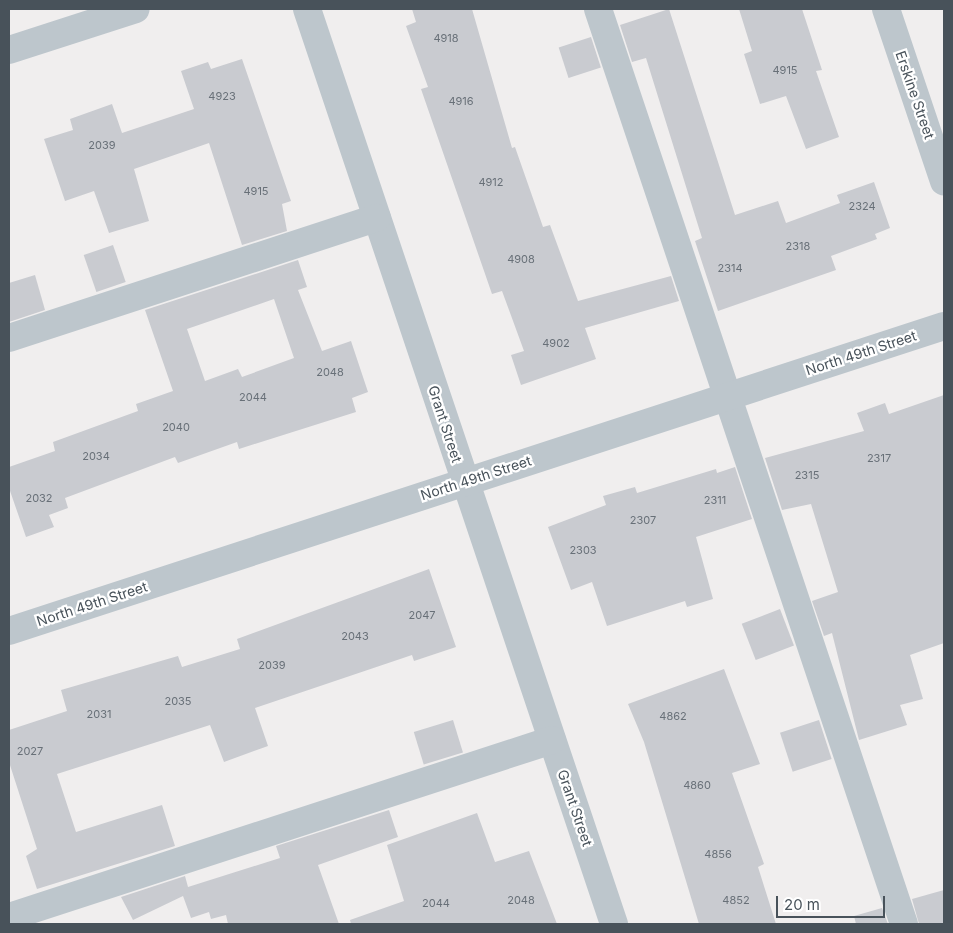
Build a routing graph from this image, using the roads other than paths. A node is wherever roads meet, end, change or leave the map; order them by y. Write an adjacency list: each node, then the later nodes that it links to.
1 (136, 9): 5 (street)
2 (307, 9): 7 (street, Grant Street)
3 (598, 9): 10 (street)
4 (886, 9): 6 (street, Erskine Street)
5 (9, 50)
6 (944, 181)
7 (377, 218): 9 (street); 11 (street, Grant Street)
8 (944, 326): 10 (street, North 49th Street)
9 (9, 338)
10 (728, 396): 11 (street, North 49th Street); 16 (street)
11 (464, 482): 12 (street, North 49th Street); 13 (street, Grant Street)
12 (9, 632)
13 (552, 740): 14 (street); 15 (street, Grant Street)
14 (9, 916)
15 (614, 924)
16 (904, 924)

